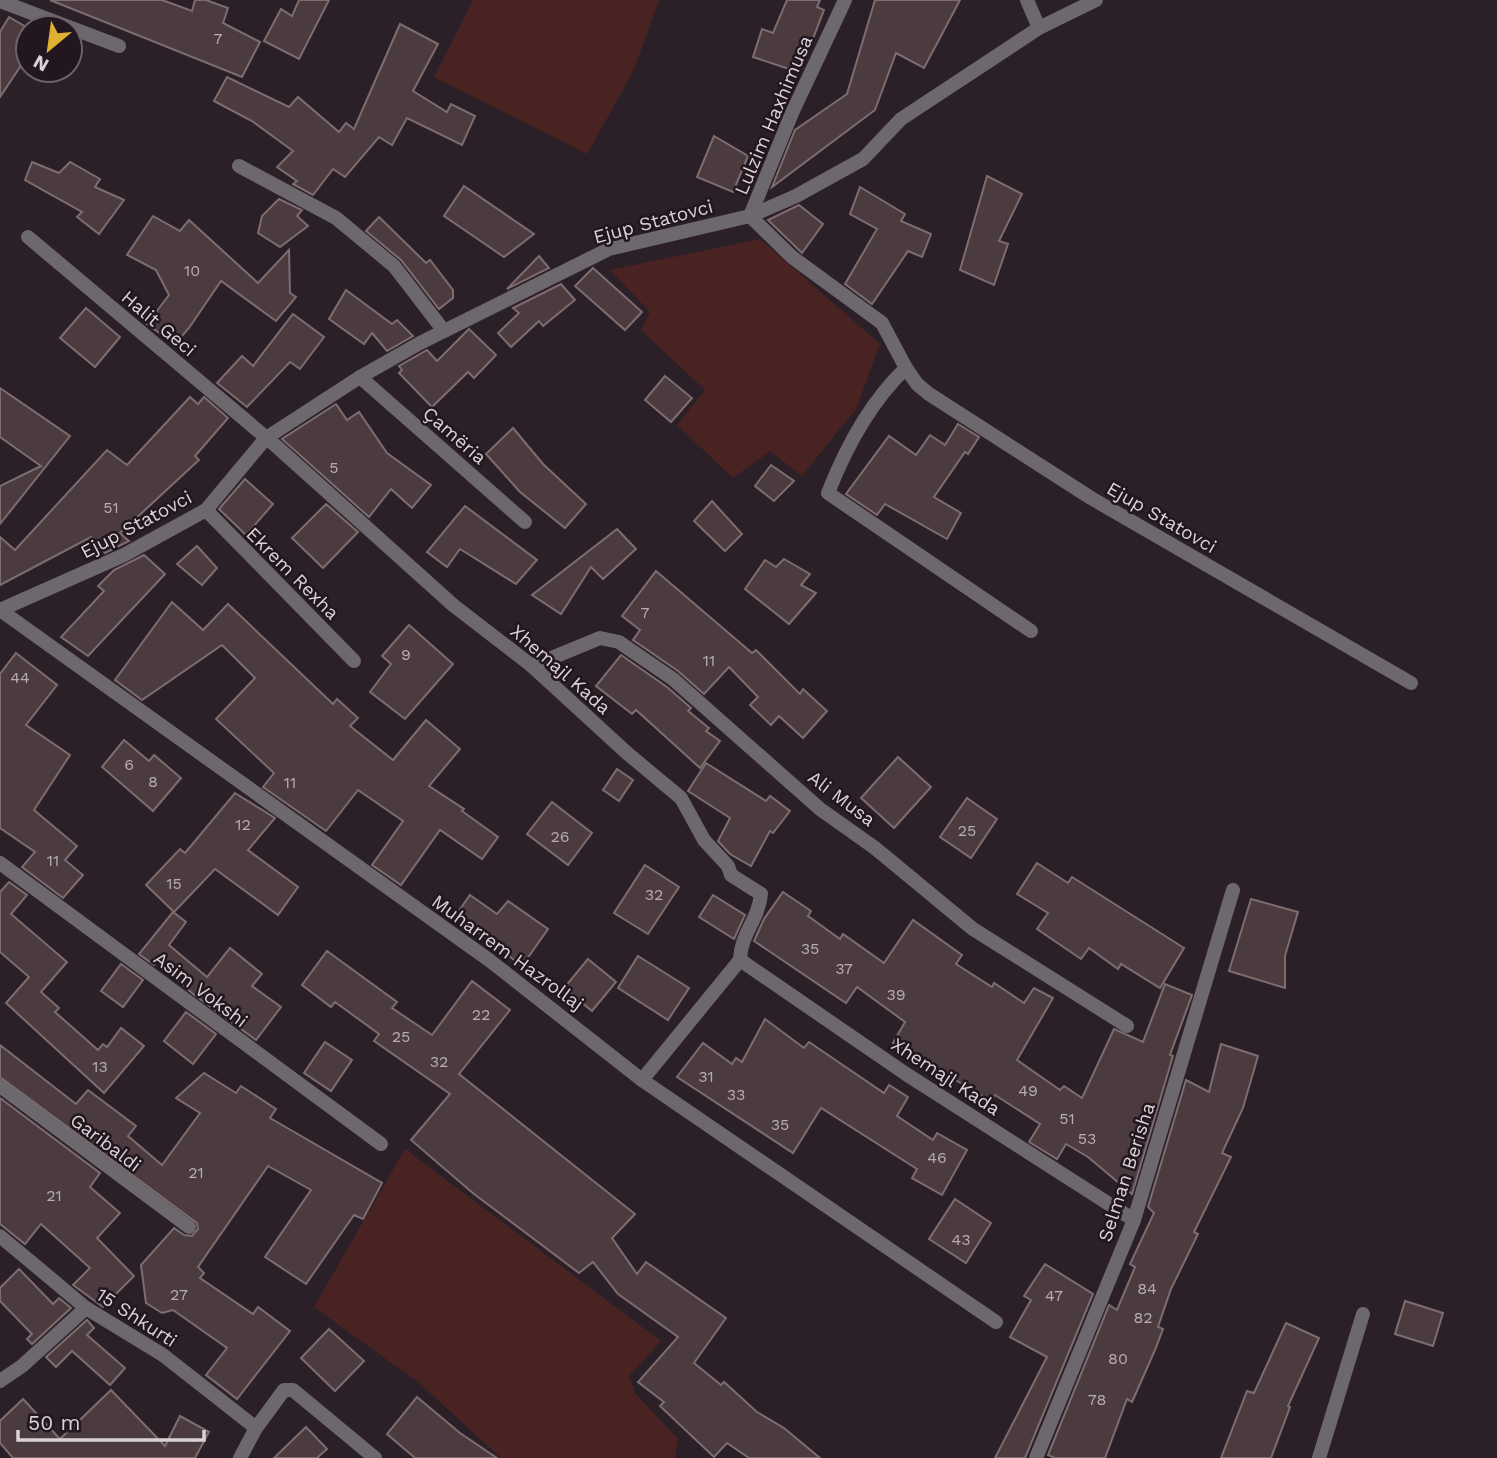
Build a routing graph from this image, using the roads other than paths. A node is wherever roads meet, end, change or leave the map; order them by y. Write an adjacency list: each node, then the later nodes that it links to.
1 (845, 0): 8 (street, Lulzim Haxhimusa)
2 (1027, 0): 5 (street)
3 (1096, 0): 5 (street, Lulzim Haxhimusa)
4 (0, 1): 6 (street)
5 (1039, 28): 8 (street, Lulzim Haxhimusa)
6 (119, 46)
7 (239, 166): 10 (street)
8 (750, 216): 10 (street, Ejup Statovci); 11 (street, Ejup Statovci)
9 (28, 237): 13 (street, Halit Geci)
10 (444, 331): 12 (street, Ejup Statovci)
11 (906, 368): 17 (street); 20 (street, Ejup Statovci)
12 (360, 377): 13 (street, Ejup Statovci); 15 (street, Çamëria)
13 (265, 438): 14 (street, Ejup Statovci); 19 (street, Xhemajl Kada)
14 (206, 510): 16 (street, Ejup Statovci); 18 (street, Ekrem Rexha)
15 (525, 522)
16 (0, 610): 25 (street, Muharrem Hazrollaj)
17 (1031, 631)
18 (354, 661)
19 (532, 666): 23 (street, Xhemajl Kada); 24 (street, Ali Musa)
20 (1411, 683)
21 (0, 863): 27 (street, Asim Vokshi)
22 (1233, 890): 28 (street, Selman Berisha)
23 (740, 960): 25 (street, Xhemajl Kada); 28 (street, Xhemajl Kada)
24 (1127, 1026)
25 (642, 1080): 33 (street, Muharrem Hazrollaj)
26 (0, 1086): 29 (street, Garibaldi)
27 (381, 1144)
28 (1134, 1220): 38 (street, Selman Berisha)
29 (188, 1227)
30 (0, 1236): 31 (street, 15 Shkurti)
31 (86, 1308): 34 (street); 35 (street, 15 Shkurti)
32 (1363, 1314): 39 (street)
33 (996, 1322)
34 (0, 1381)
35 (256, 1428): 36 (street); 37 (street)
36 (240, 1458)
37 (375, 1458)
38 (1036, 1458)
39 (1319, 1458)

